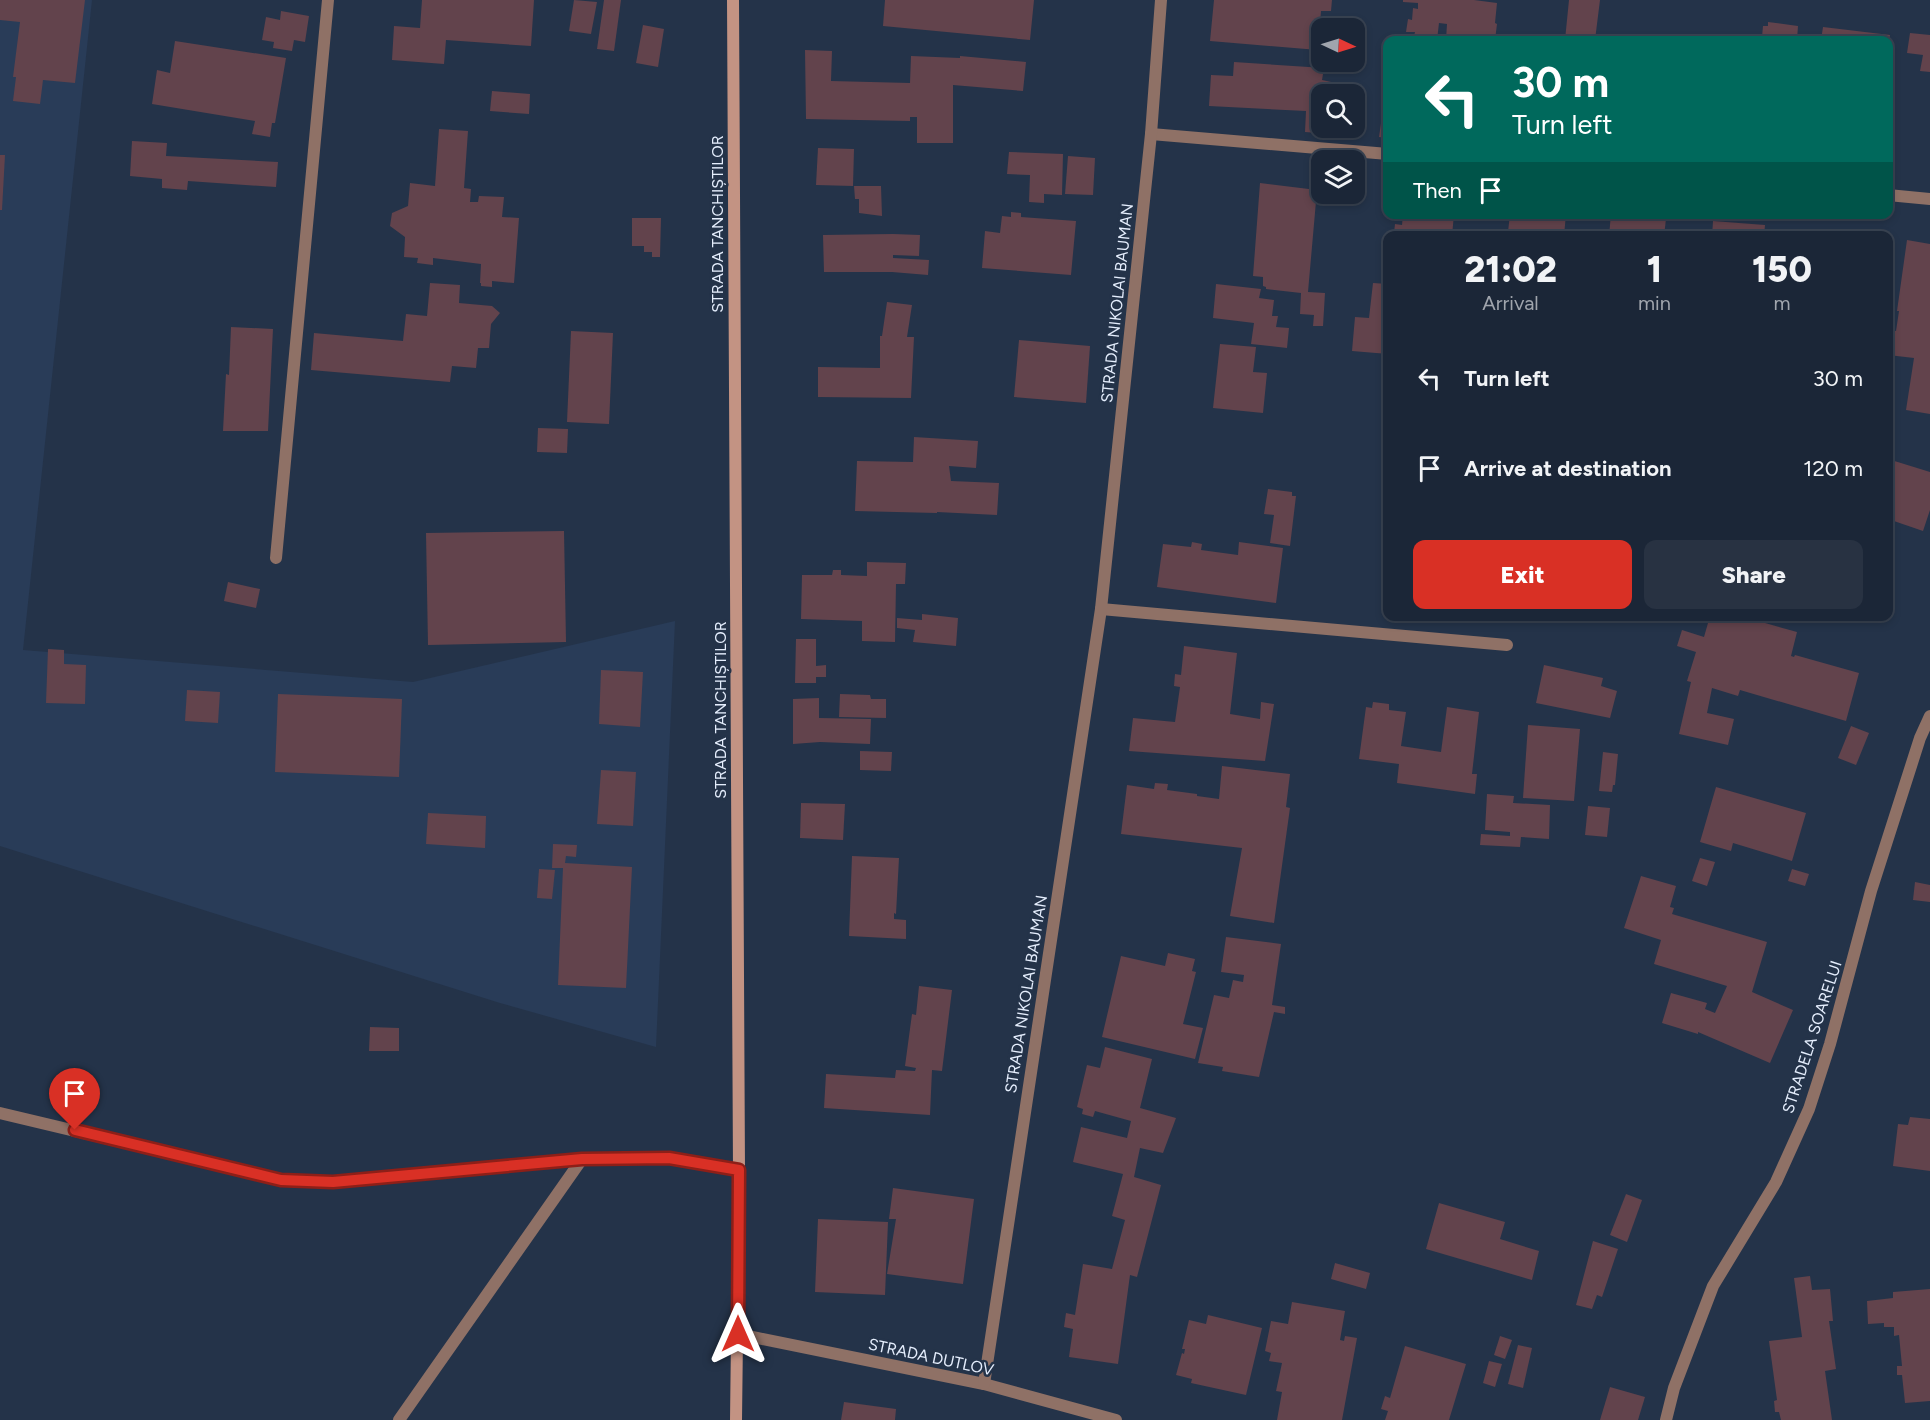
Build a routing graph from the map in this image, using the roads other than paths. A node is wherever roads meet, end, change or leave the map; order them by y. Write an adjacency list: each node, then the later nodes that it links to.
1 (328, 0): 8 (street)
2 (733, 0): 14 (street, STRADA TANCHIȘTILOR)
3 (1161, 0): 4 (street, STRADA NIKOLAI BAUMAN)
4 (1151, 134): 5 (street); 9 (street, STRADA NIKOLAI BAUMAN)
5 (1383, 154)
6 (1893, 195): 7 (street)
7 (1930, 199)
8 (276, 558)
9 (1101, 609): 10 (street); 16 (street, STRADA NIKOLAI BAUMAN)
10 (1507, 645)
11 (1930, 716): 20 (street, STRADELA SOARELUI)
12 (0, 1113): 13 (street)
13 (582, 1159): 14 (street); 17 (street)
14 (739, 1170): 15 (street, STRADA TANCHIȘTILOR)
15 (738, 1334): 16 (street, STRADA DUTLOV); 18 (street, STRADA TANCHIȘTILOR)
16 (984, 1384): 19 (street, STRADA DUTLOV)
17 (399, 1420)
18 (736, 1420)
19 (1116, 1420)
20 (1666, 1420)

